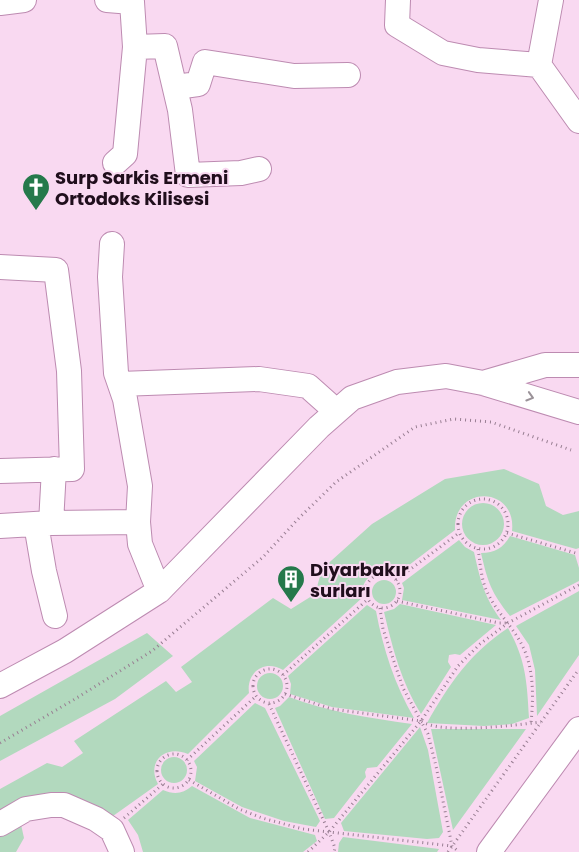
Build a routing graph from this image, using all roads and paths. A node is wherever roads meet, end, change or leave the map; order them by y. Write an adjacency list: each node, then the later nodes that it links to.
1 (24, 0): 6 (street)
2 (107, 0): 5 (street)
3 (398, 0): 8 (street)
4 (551, 0): 8 (street)
5 (132, 1): 7 (street)
6 (0, 3)
7 (135, 47): 10 (street); 12 (street)
8 (539, 65): 11 (street)
9 (348, 75): 10 (street)
10 (176, 87): 13 (street)
11 (579, 121)
12 (115, 163)
13 (259, 169)
14 (112, 244): 18 (street)
15 (0, 267): 22 (street)
16 (579, 366): 17 (street)
17 (483, 383): 19 (street); 20 (street, one-way to 20)
18 (120, 384): 19 (street); 24 (street)
19 (336, 411): 33 (street)
20 (579, 412)
21 (571, 450): 49 (path)
22 (54, 470): 23 (street); 25 (street)
23 (0, 471)
24 (138, 522): 25 (street); 33 (street)
25 (43, 523): 26 (street); 37 (street)
26 (0, 526)
27 (507, 533): 28 (path); 29 (path); 30 (path)
28 (459, 534): 29 (path); 31 (path)
29 (478, 549): 38 (path)
30 (579, 554)
31 (396, 580): 34 (path); 35 (path)
32 (579, 586): 38 (path)
33 (159, 591): 41 (street)
34 (368, 599): 36 (path); 40 (path)
35 (397, 601): 36 (path); 38 (path)
36 (380, 608): 45 (path)
37 (55, 616)
38 (508, 623): 45 (path); 47 (path)
39 (579, 669): 46 (path)
40 (283, 675): 42 (path); 43 (path)
41 (0, 686)
42 (285, 694): 44 (path); 45 (path)
43 (255, 697): 44 (path); 50 (path)
44 (269, 704): 55 (path)
45 (421, 721): 47 (path); 55 (path); 56 (path)
46 (542, 722): 47 (path); 56 (path)
47 (531, 723)
48 (579, 729): 62 (street)
49 (0, 743)
50 (188, 760): 51 (path); 52 (path)
51 (189, 780): 52 (path); 55 (path)
52 (163, 784): 54 (path)
53 (0, 824): 54 (street)
54 (112, 830): 57 (street)
55 (329, 832): 56 (path); 58 (path); 59 (path)
56 (452, 846): 60 (path); 61 (path)
57 (122, 852)
58 (308, 852)
59 (334, 852)
60 (448, 852)
61 (459, 852)
62 (489, 852)

